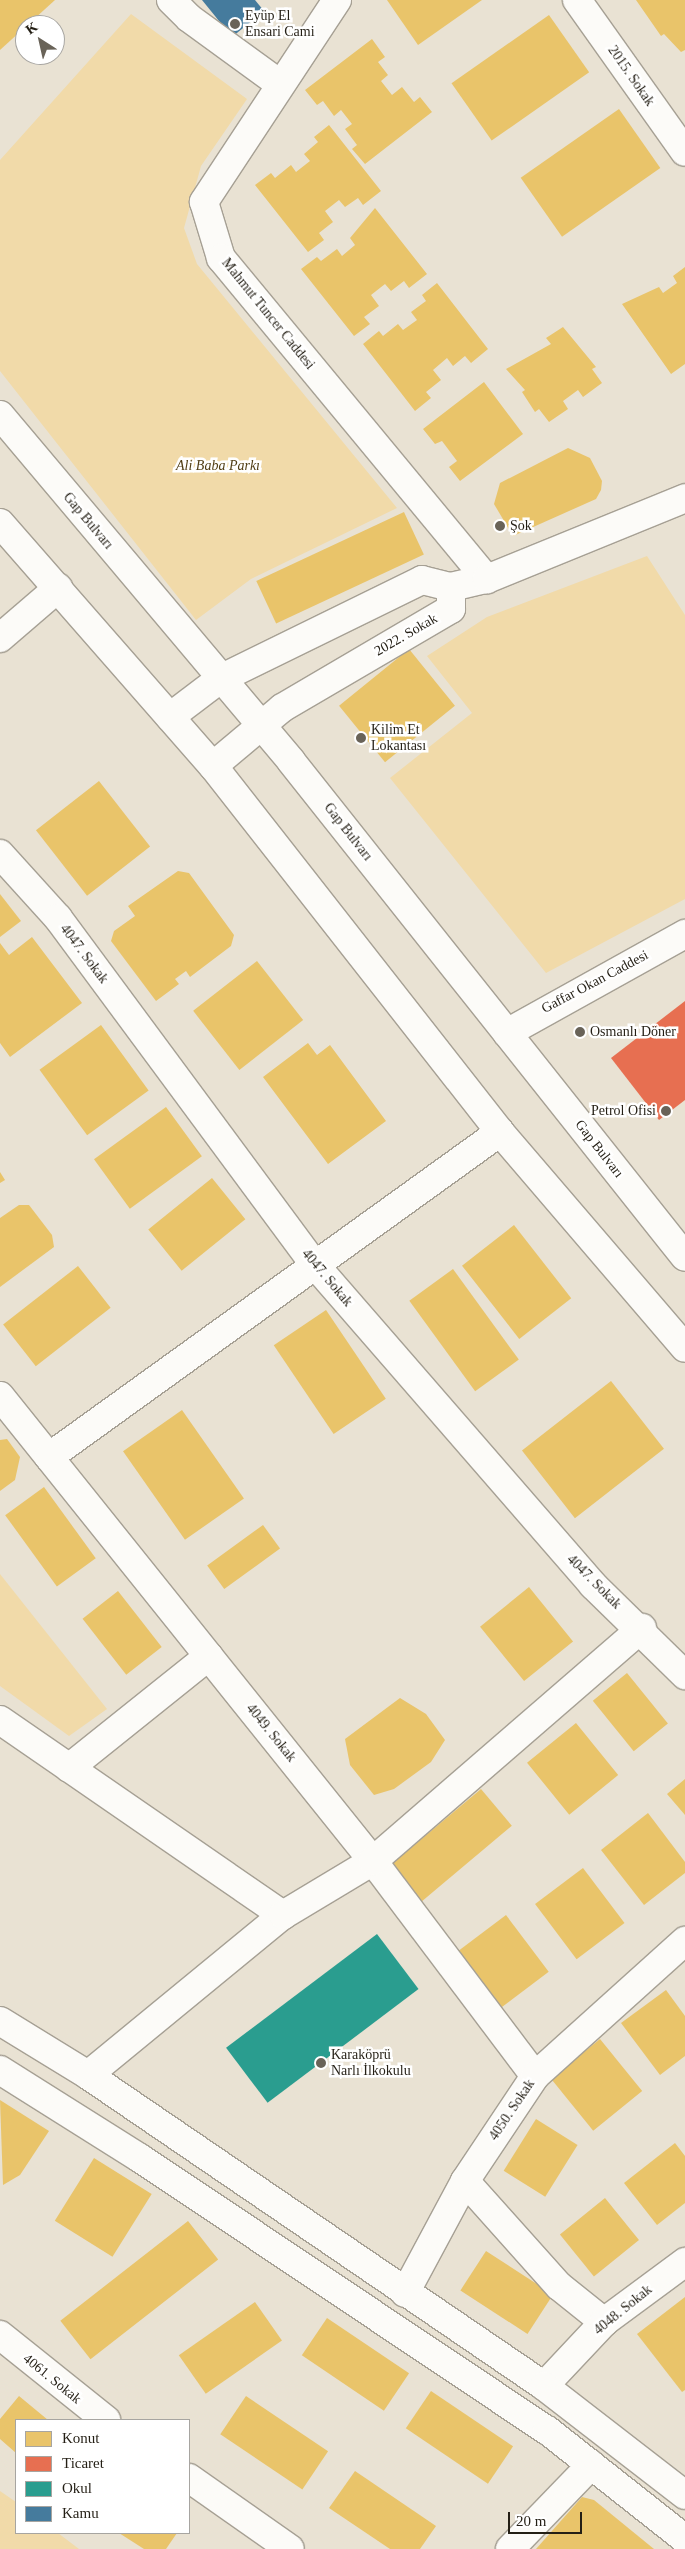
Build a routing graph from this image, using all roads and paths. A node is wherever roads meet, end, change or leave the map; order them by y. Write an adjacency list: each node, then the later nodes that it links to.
1 (171, 0): 4 (main road)
2 (337, 0): 4 (main road, Mahmut Tuncer Caddesi)
3 (578, 0): 5 (main road, 2015. Sokak)
4 (280, 84): 9 (main road, Mahmut Tuncer Caddesi)
5 (685, 152)
6 (0, 415): 13 (main road, Gap Bulvarı)
7 (685, 498): 9 (main road)
8 (0, 523): 11 (main road)
9 (487, 579): 10 (main road)
10 (451, 587): 13 (main road); 15 (main road, 2022. Sokak)
11 (58, 588): 12 (main road); 14 (main road)
12 (0, 638)
13 (220, 679): 14 (main road); 15 (main road, Gap Bulvarı)
14 (170, 717): 16 (main road)
15 (260, 726): 16 (main road, 2022. Sokak); 19 (main road, Gap Bulvarı)
16 (213, 766): 20 (main road)
17 (0, 854): 22 (main road, 4047. Sokak)
18 (685, 934): 19 (main road, Gaffar Okan Caddesi)
19 (507, 1033): 21 (main road, Gap Bulvarı)
20 (500, 1132): 22 (main road); 23 (main road)
21 (685, 1257)
22 (315, 1265): 25 (main road); 26 (main road, 4047. Sokak)
23 (685, 1348)
24 (0, 1396): 25 (main road, 4049. Sokak)
25 (49, 1457): 27 (main road, 4049. Sokak)
26 (642, 1628): 28 (main road, 4047. Sokak); 31 (main road)
27 (209, 1656): 30 (main road); 31 (main road, 4049. Sokak)
28 (685, 1675)
29 (0, 1720): 30 (main road)
30 (69, 1768): 32 (main road)
31 (373, 1861): 32 (main road); 37 (main road, 4049. Sokak)
32 (283, 1915): 36 (main road)
33 (685, 1941): 37 (main road, 4050. Sokak)
34 (0, 2021): 36 (main road)
35 (0, 2070): 45 (main road)
36 (88, 2075): 40 (main road)
37 (535, 2076): 38 (main road, 4050. Sokak)
38 (465, 2181): 40 (main road, 4050. Sokak); 41 (main road)
39 (685, 2262): 41 (main road, 4048. Sokak)
40 (405, 2293): 43 (main road)
41 (604, 2322): 43 (main road, 4048. Sokak)
42 (0, 2335): 44 (main road, 4061. Sokak)
43 (544, 2386): 47 (main road)
44 (105, 2419)
45 (591, 2465): 48 (main road); 50 (main road)
46 (190, 2479): 49 (main road)
47 (685, 2495)
48 (685, 2539)
49 (290, 2549)
50 (510, 2549)

